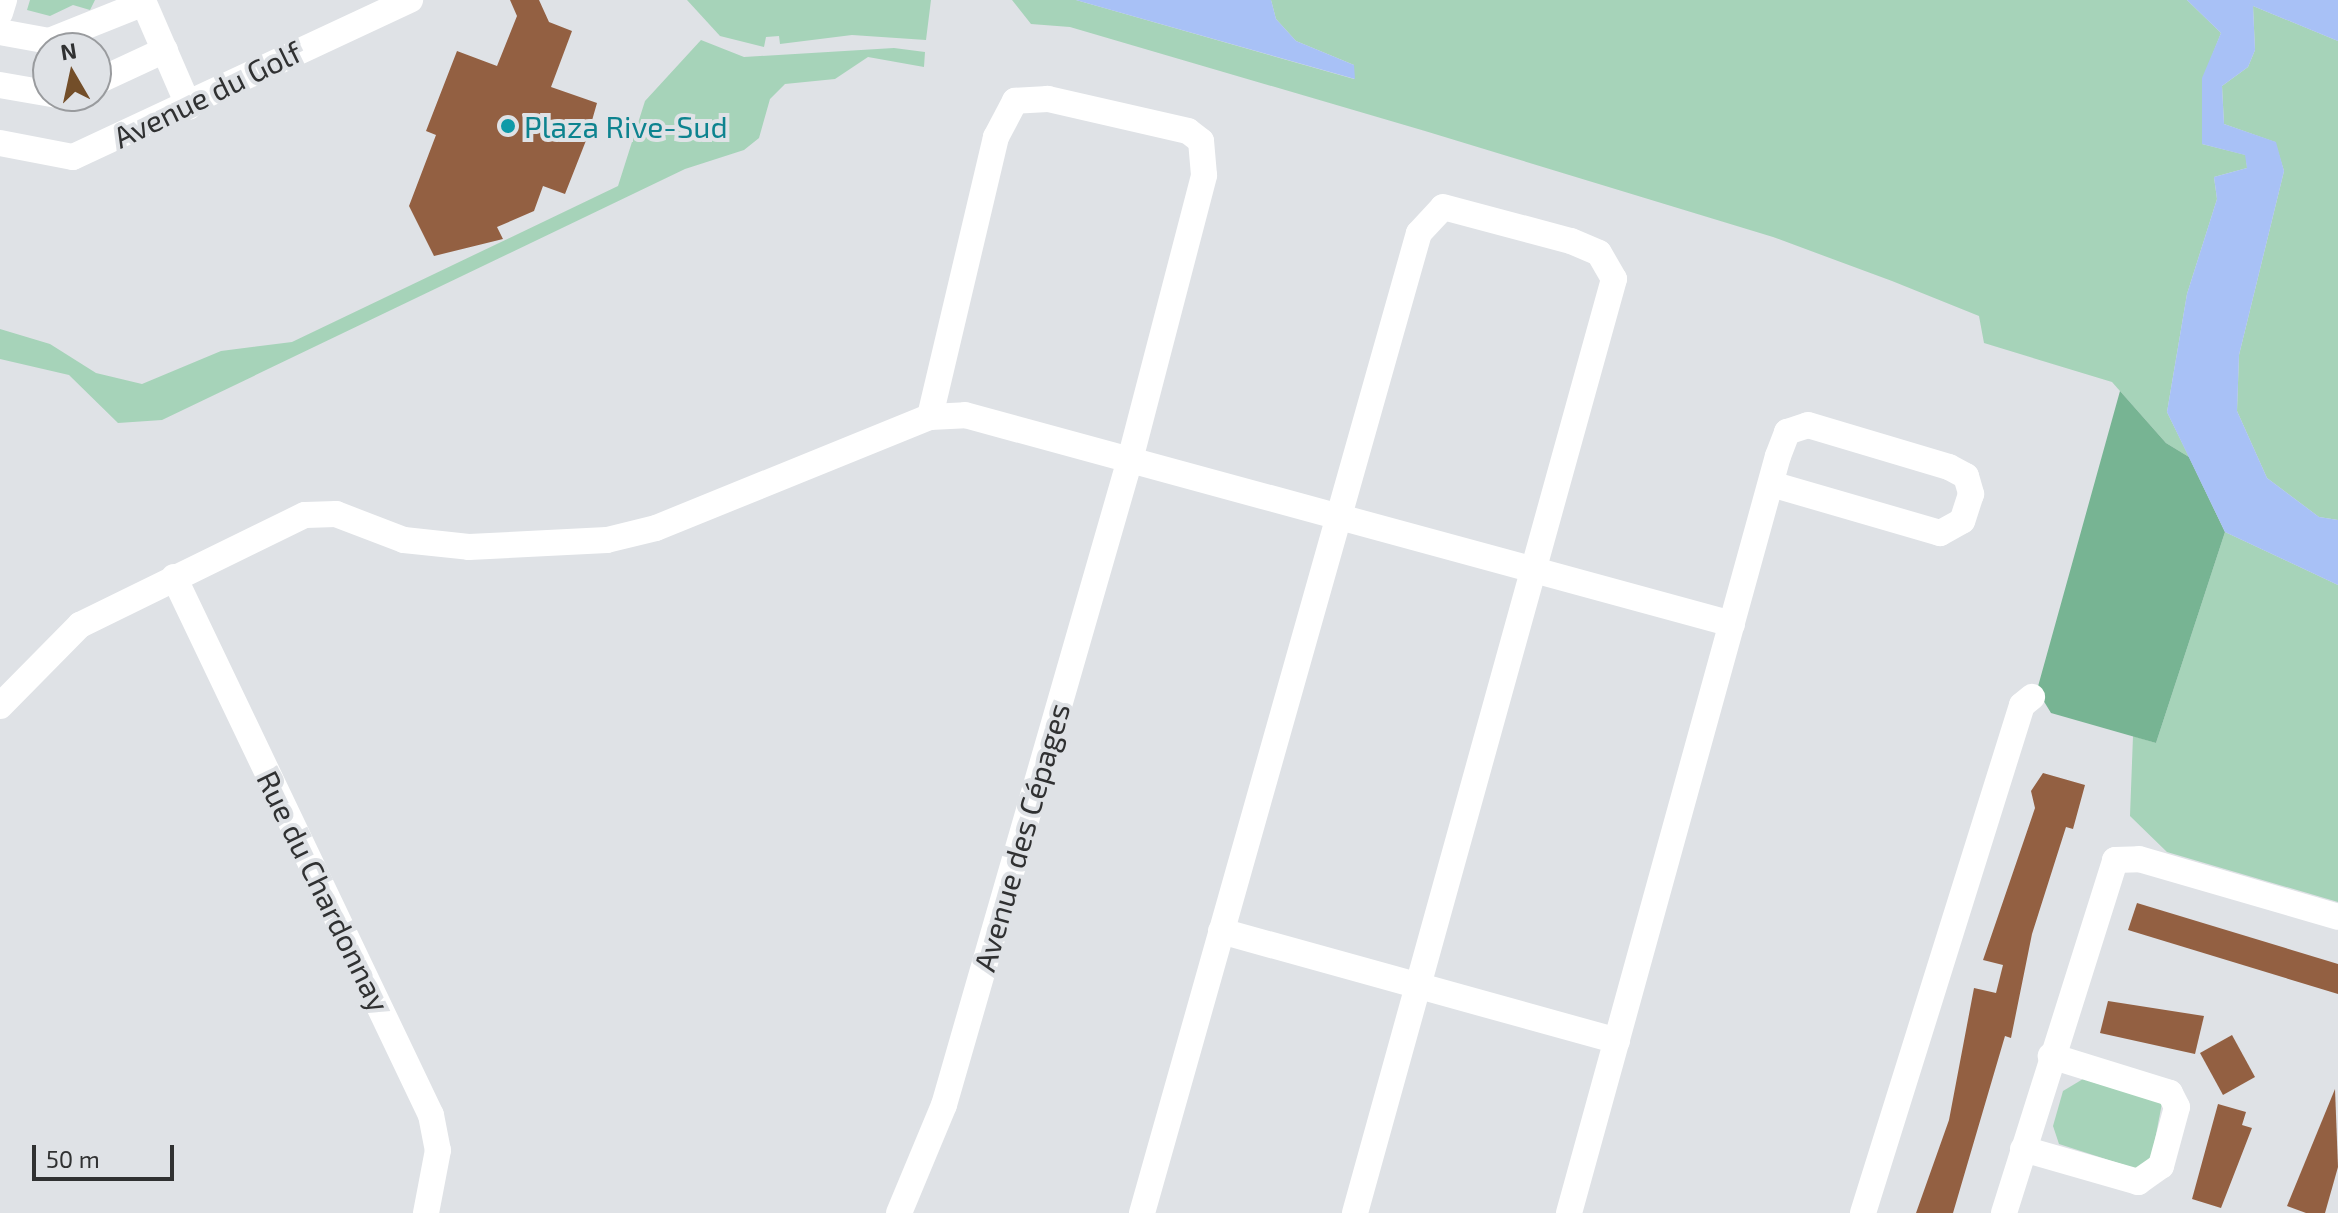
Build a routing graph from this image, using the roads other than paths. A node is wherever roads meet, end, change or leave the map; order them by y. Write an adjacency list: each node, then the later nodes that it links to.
1 (4, 0): 3 (street)
2 (410, 0): 9 (street, Avenue du Golf)
3 (0, 13)
4 (0, 32): 5 (street)
5 (165, 50): 6 (street); 9 (street)
6 (112, 75)
7 (0, 85): 8 (street)
8 (32, 91)
9 (189, 107): 10 (street, Avenue du Golf)
10 (0, 143)
11 (930, 417): 12 (street); 12 (street, Avenue des Cépages); 16 (street)
12 (1131, 456): 14 (street); 27 (street, Avenue des Cépages)
13 (1771, 484): 13 (street); 17 (street)
14 (1337, 514): 15 (street); 15 (street); 21 (street)
15 (1535, 570): 17 (street); 22 (street)
16 (174, 577): 19 (street); 26 (street, Rue du Chardonnay)
17 (1732, 624): 23 (street)
18 (2032, 697): 31 (street)
19 (0, 706)
20 (2338, 917): 24 (street)
21 (1221, 931): 22 (street); 28 (street)
22 (1420, 985): 23 (street); 29 (street)
23 (1617, 1041): 30 (street)
24 (2051, 1056): 25 (street); 25 (street)
25 (2023, 1149): 32 (street)
26 (426, 1213)
27 (899, 1213)
28 (1142, 1213)
29 (1355, 1213)
30 (1569, 1213)
31 (1863, 1213)
32 (2004, 1213)

